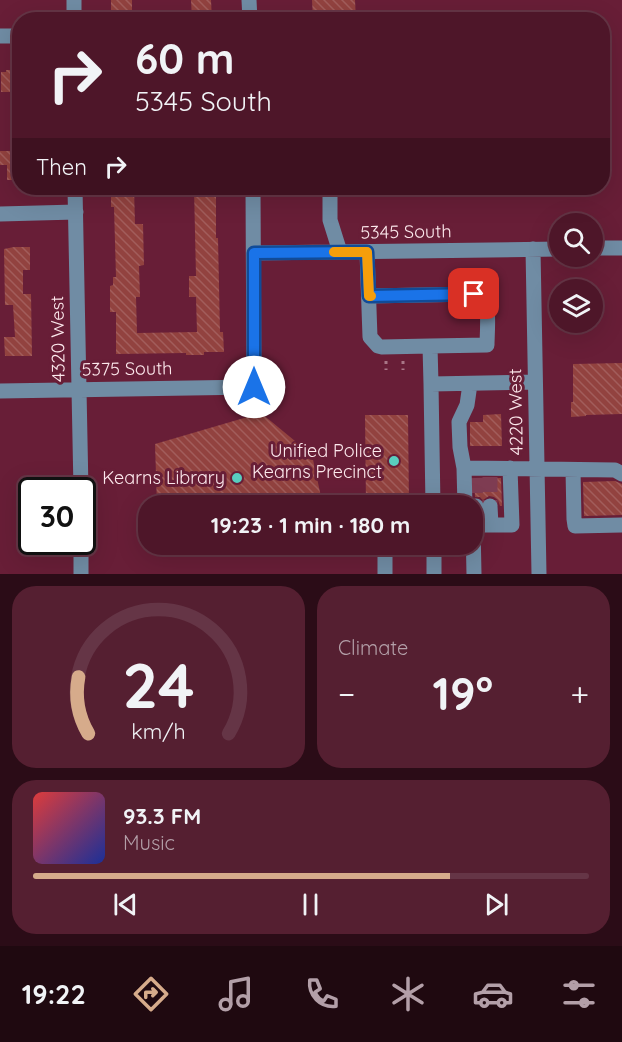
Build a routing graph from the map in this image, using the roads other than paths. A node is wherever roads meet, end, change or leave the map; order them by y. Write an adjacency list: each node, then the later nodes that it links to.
1 (75, 195): 4 (street, 4320 West)
2 (253, 195): 12 (street)
3 (330, 195): 10 (street)
4 (76, 212): 5 (street); 18 (street, 4320 West)
5 (0, 214)
6 (603, 248): 7 (street)
7 (622, 248)
8 (533, 249): 9 (street, 5345 South); 11 (street, 5345 South); 15 (street, 4220 West)
9 (549, 249)
10 (340, 252): 11 (street, 5345 South); 12 (street, 5345 South)
11 (367, 252): 13 (street)
12 (254, 253): 18 (street, 5375 South)
13 (369, 296): 14 (street); 14 (street)
14 (430, 346): 16 (street)
15 (535, 382): 17 (street); 20 (street, 4220 West)
16 (431, 384): 17 (street); 25 (street)
17 (470, 384): 22 (street)
18 (79, 390): 19 (street, 5375 South); 24 (street, 4320 West)
19 (0, 391)
20 (537, 469): 21 (street); 22 (street); 36 (street, 4220 West)
21 (573, 470): 23 (street); 28 (street)
22 (489, 472): 26 (street); 27 (street)
23 (622, 474)
24 (81, 477)
25 (433, 495)
26 (484, 506): 27 (street); 27 (street)
27 (484, 525): 35 (street)
28 (622, 525)
29 (81, 555): 32 (street)
30 (385, 555): 33 (street)
31 (434, 555): 34 (street)
32 (81, 574)
33 (385, 574)
34 (434, 574)
35 (474, 574)
36 (539, 574)

